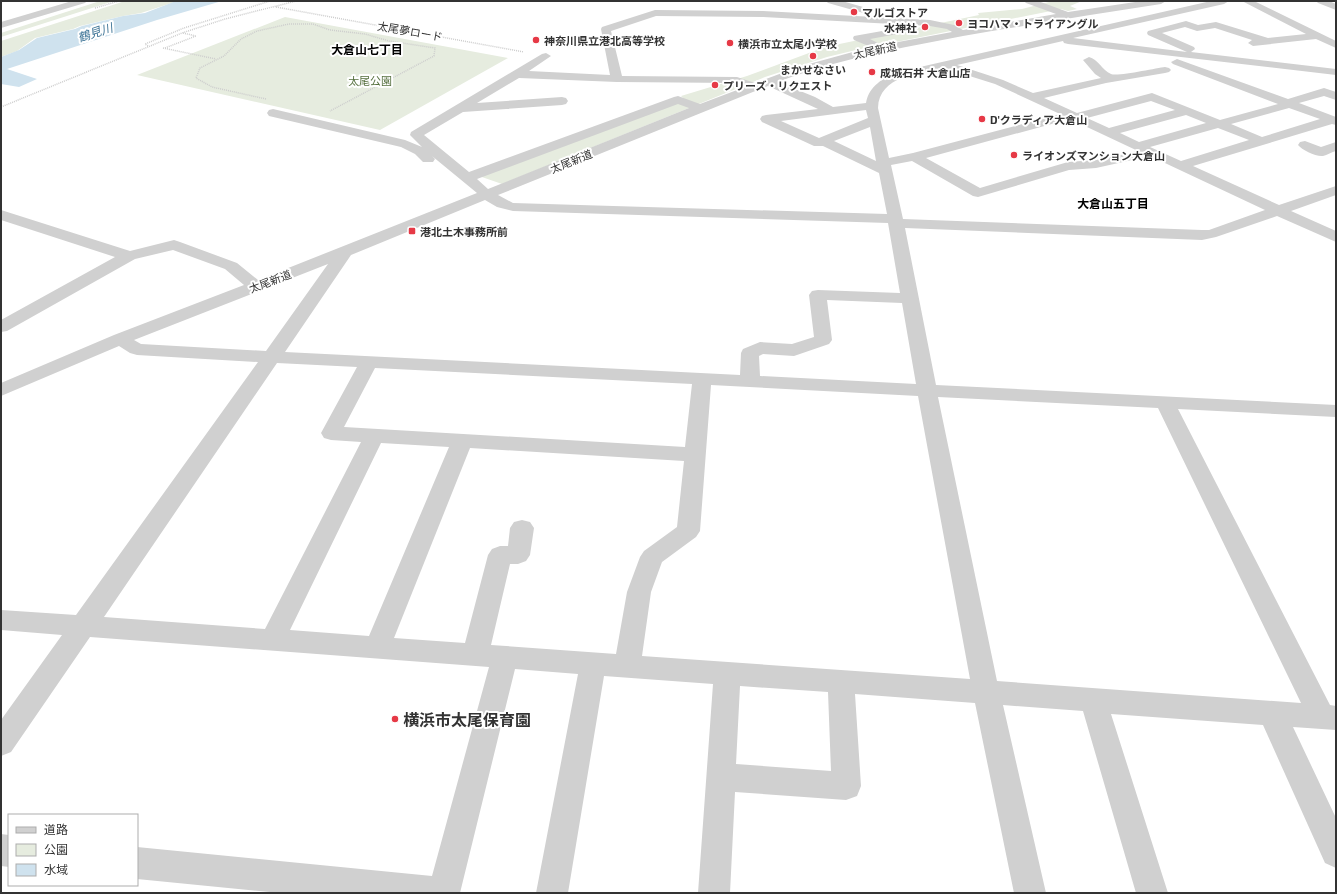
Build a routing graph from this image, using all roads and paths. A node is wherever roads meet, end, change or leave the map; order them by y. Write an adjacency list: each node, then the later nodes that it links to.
1 (82, 1): 18 (street)
2 (270, 1): 26 (path)
3 (296, 1): 11 (path)
4 (715, 1): 13 (street)
5 (831, 1): 15 (street)
6 (1029, 1): 14 (street)
7 (1161, 1): 14 (street, 太尾新道)
8 (1224, 1): 22 (street)
9 (1247, 1): 21 (street)
10 (1321, 1): 12 (street)
11 (275, 6): 19 (path); 33 (path, 太尾夢ロード)
12 (1336, 6)
13 (720, 13): 15 (street); 45 (street)
14 (1066, 15): 17 (street, 太尾新道)
15 (904, 22): 16 (street)
16 (937, 24): 20 (street); 29 (street)
17 (1013, 24): 20 (street, 太尾新道); 22 (street)
18 (1, 25)
19 (182, 33): 26 (path); 36 (path)
20 (962, 33): 29 (street, 太尾新道)
21 (1316, 36): 23 (street); 25 (street)
22 (1047, 38): 27 (street); 30 (street)
23 (1266, 42): 24 (street); 35 (street)
24 (1243, 44)
25 (1336, 45)
26 (148, 46): 58 (path)
27 (1118, 47): 31 (street); 44 (street)
28 (1221, 47): 38 (street)
29 (881, 48): 48 (street, 太尾新道)
30 (1014, 48): 32 (street); 39 (street)
31 (1146, 50): 35 (street); 47 (street)
32 (1030, 55)
33 (546, 56): 43 (street)
34 (929, 57): 39 (street)
35 (1211, 58): 38 (street)
36 (217, 59): 53 (path); 63 (path)
37 (1089, 60): 46 (street)
38 (1247, 62): 42 (street); 47 (street)
39 (944, 64): 41 (street); 57 (street)
40 (990, 66): 41 (street)
41 (966, 71): 52 (street)
42 (1336, 72)
43 (516, 74): 45 (street); 59 (street)
44 (1125, 76): 46 (street); 49 (street)
45 (617, 79): 48 (street)
46 (1111, 79): 52 (street)
47 (1228, 81): 55 (street)
48 (758, 86): 51 (street); 60 (street, 太尾新道); 61 (street)
49 (1149, 87)
50 (1336, 96): 55 (street)
51 (769, 97)
52 (1033, 97): 66 (street)
53 (270, 100)
54 (562, 101): 59 (street)
55 (1288, 103): 68 (street); 69 (street)
56 (788, 105): 65 (street)
57 (872, 106): 61 (street); 67 (street)
58 (1, 108)
59 (461, 108): 80 (street)
60 (700, 108): 80 (street); 82 (street, 太尾新道)
61 (831, 111): 65 (street)
62 (1187, 111): 66 (street); 69 (street); 70 (street)
63 (328, 112)
64 (274, 113): 80 (street)
65 (808, 114): 72 (street)
66 (1074, 116): 70 (street); 77 (street)
67 (875, 120): 72 (street); 79 (street)
68 (1334, 120): 71 (street)
69 (1218, 124): 71 (street); 74 (street)
70 (1108, 132): 74 (street)
71 (1262, 141): 78 (street)
72 (823, 142): 79 (street)
73 (1305, 145): 75 (street)
74 (1138, 146): 76 (street)
75 (1336, 146)
76 (1151, 152): 77 (street); 78 (street)
77 (914, 157): 79 (street)
78 (1181, 165): 83 (street)
79 (883, 167): 85 (street)
80 (464, 184): 82 (street)
81 (1336, 190): 83 (street)
82 (487, 195): 85 (street); 87 (street, 太尾新道)
83 (1278, 210): 85 (street); 86 (street)
84 (1, 215): 88 (street)
85 (895, 221): 90 (street)
86 (1336, 238)
87 (345, 252): 89 (street, 太尾新道); 93 (street)
88 (129, 256): 89 (street); 91 (street)
89 (255, 286): 92 (street, 太尾新道)
90 (910, 298): 96 (street); 98 (street)
91 (1, 327)
92 (120, 339): 93 (street); 97 (street, 太尾新道)
93 (273, 357): 94 (street); 106 (street)
94 (369, 362): 95 (street); 101 (street)
95 (702, 379): 96 (street); 103 (street)
96 (750, 381): 98 (street)
97 (1, 390)
98 (927, 390): 99 (street); 115 (street)
99 (1165, 403): 100 (street); 118 (street)
100 (1336, 411)
101 (374, 437): 102 (street); 107 (street)
102 (462, 442): 103 (street); 108 (street)
103 (695, 455): 112 (street)
104 (522, 528): 109 (street)
105 (1, 620): 106 (street)
106 (82, 626): 107 (street); 119 (street)
107 (272, 640): 108 (street)
108 (377, 647): 109 (street)
109 (475, 654): 110 (street)
110 (505, 657): 111 (street); 123 (street)
111 (593, 663): 112 (street); 124 (street)
112 (627, 666): 113 (street)
113 (728, 673): 114 (street); 120 (street)
114 (841, 682): 115 (street); 120 (street)
115 (986, 692): 116 (street); 126 (street)
116 (1093, 700): 117 (street); 127 (street)
117 (1272, 713): 118 (street); 121 (street)
118 (1329, 718)
119 (1, 744)
120 (721, 778): 125 (street)
121 (1336, 852)
122 (138, 863): 123 (street)
123 (444, 893)
124 (552, 893)
125 (714, 893)
126 (1030, 893)
127 (1152, 893)

